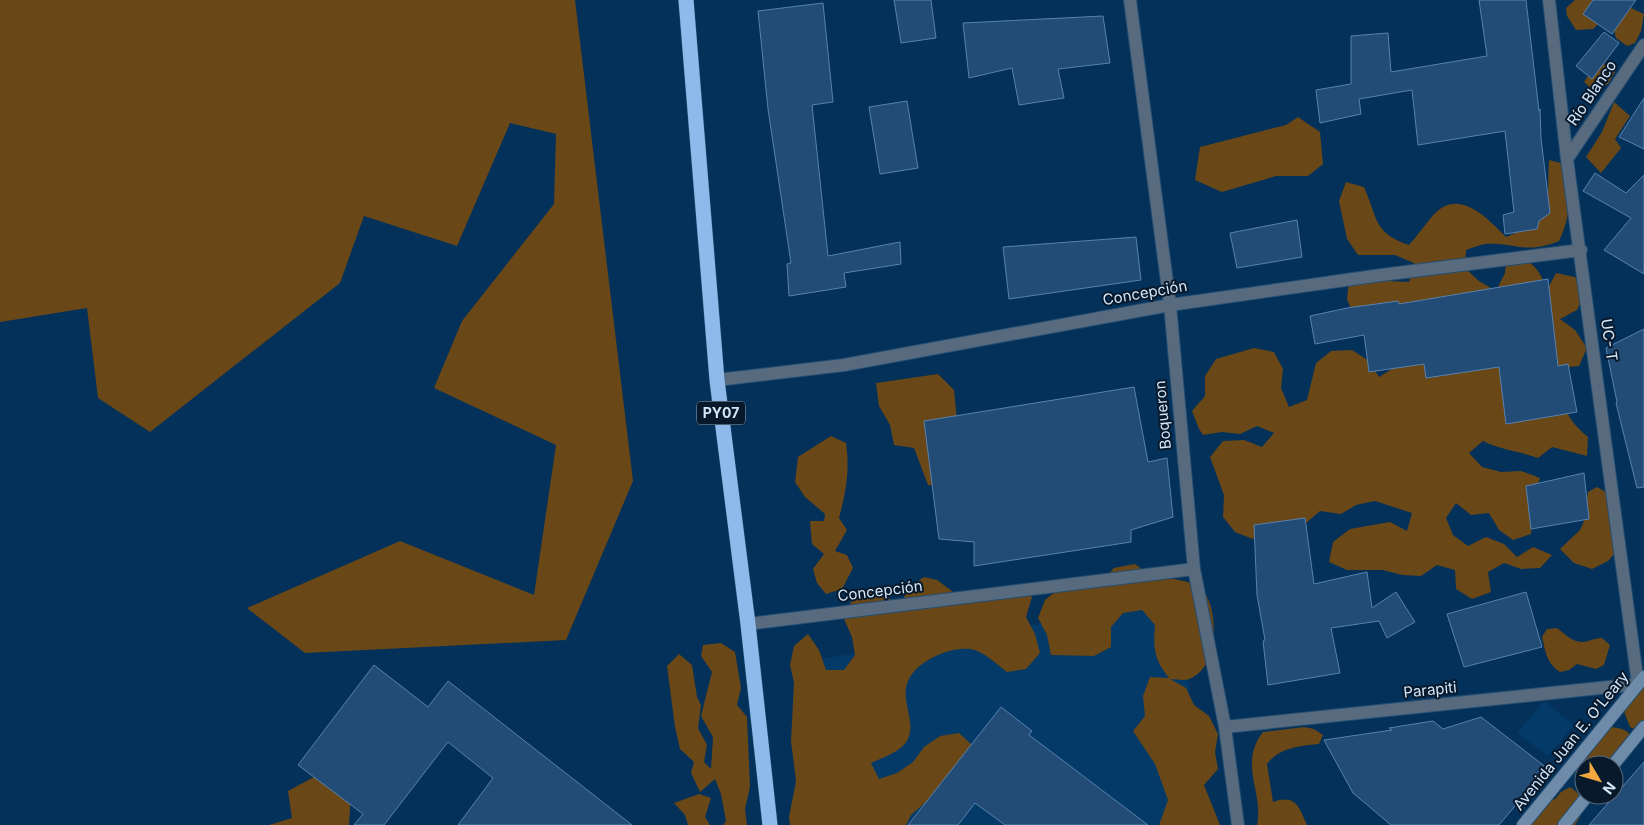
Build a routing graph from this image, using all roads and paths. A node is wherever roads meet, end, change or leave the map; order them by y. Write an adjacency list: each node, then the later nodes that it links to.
1 (686, 0): 8 (highway, PY07)
2 (1130, 0): 7 (street, Boqueron)
3 (1549, 0): 5 (street, UC- T)
4 (1644, 45): 5 (street, Río Blanco)
5 (1567, 159): 6 (street, UC- T)
6 (1581, 250): 7 (street, Concepción); 11 (street, UC- T)
7 (1170, 305): 8 (street, Concepción); 9 (street, Boqueron)
8 (717, 380): 10 (highway, PY07)
9 (1194, 569): 10 (street, Concepción); 12 (street, Boqueron)
10 (748, 624): 16 (highway, PY07)
11 (1641, 681): 12 (street, Parapiti); 18 (street, Avenida Juan E. O'Leary)
12 (1225, 727): 17 (street, Boqueron)
13 (1644, 727): 14 (street)
14 (1621, 755)
15 (1580, 805): 19 (street)
16 (770, 825)
17 (1238, 825)
18 (1523, 825)
19 (1564, 825)

